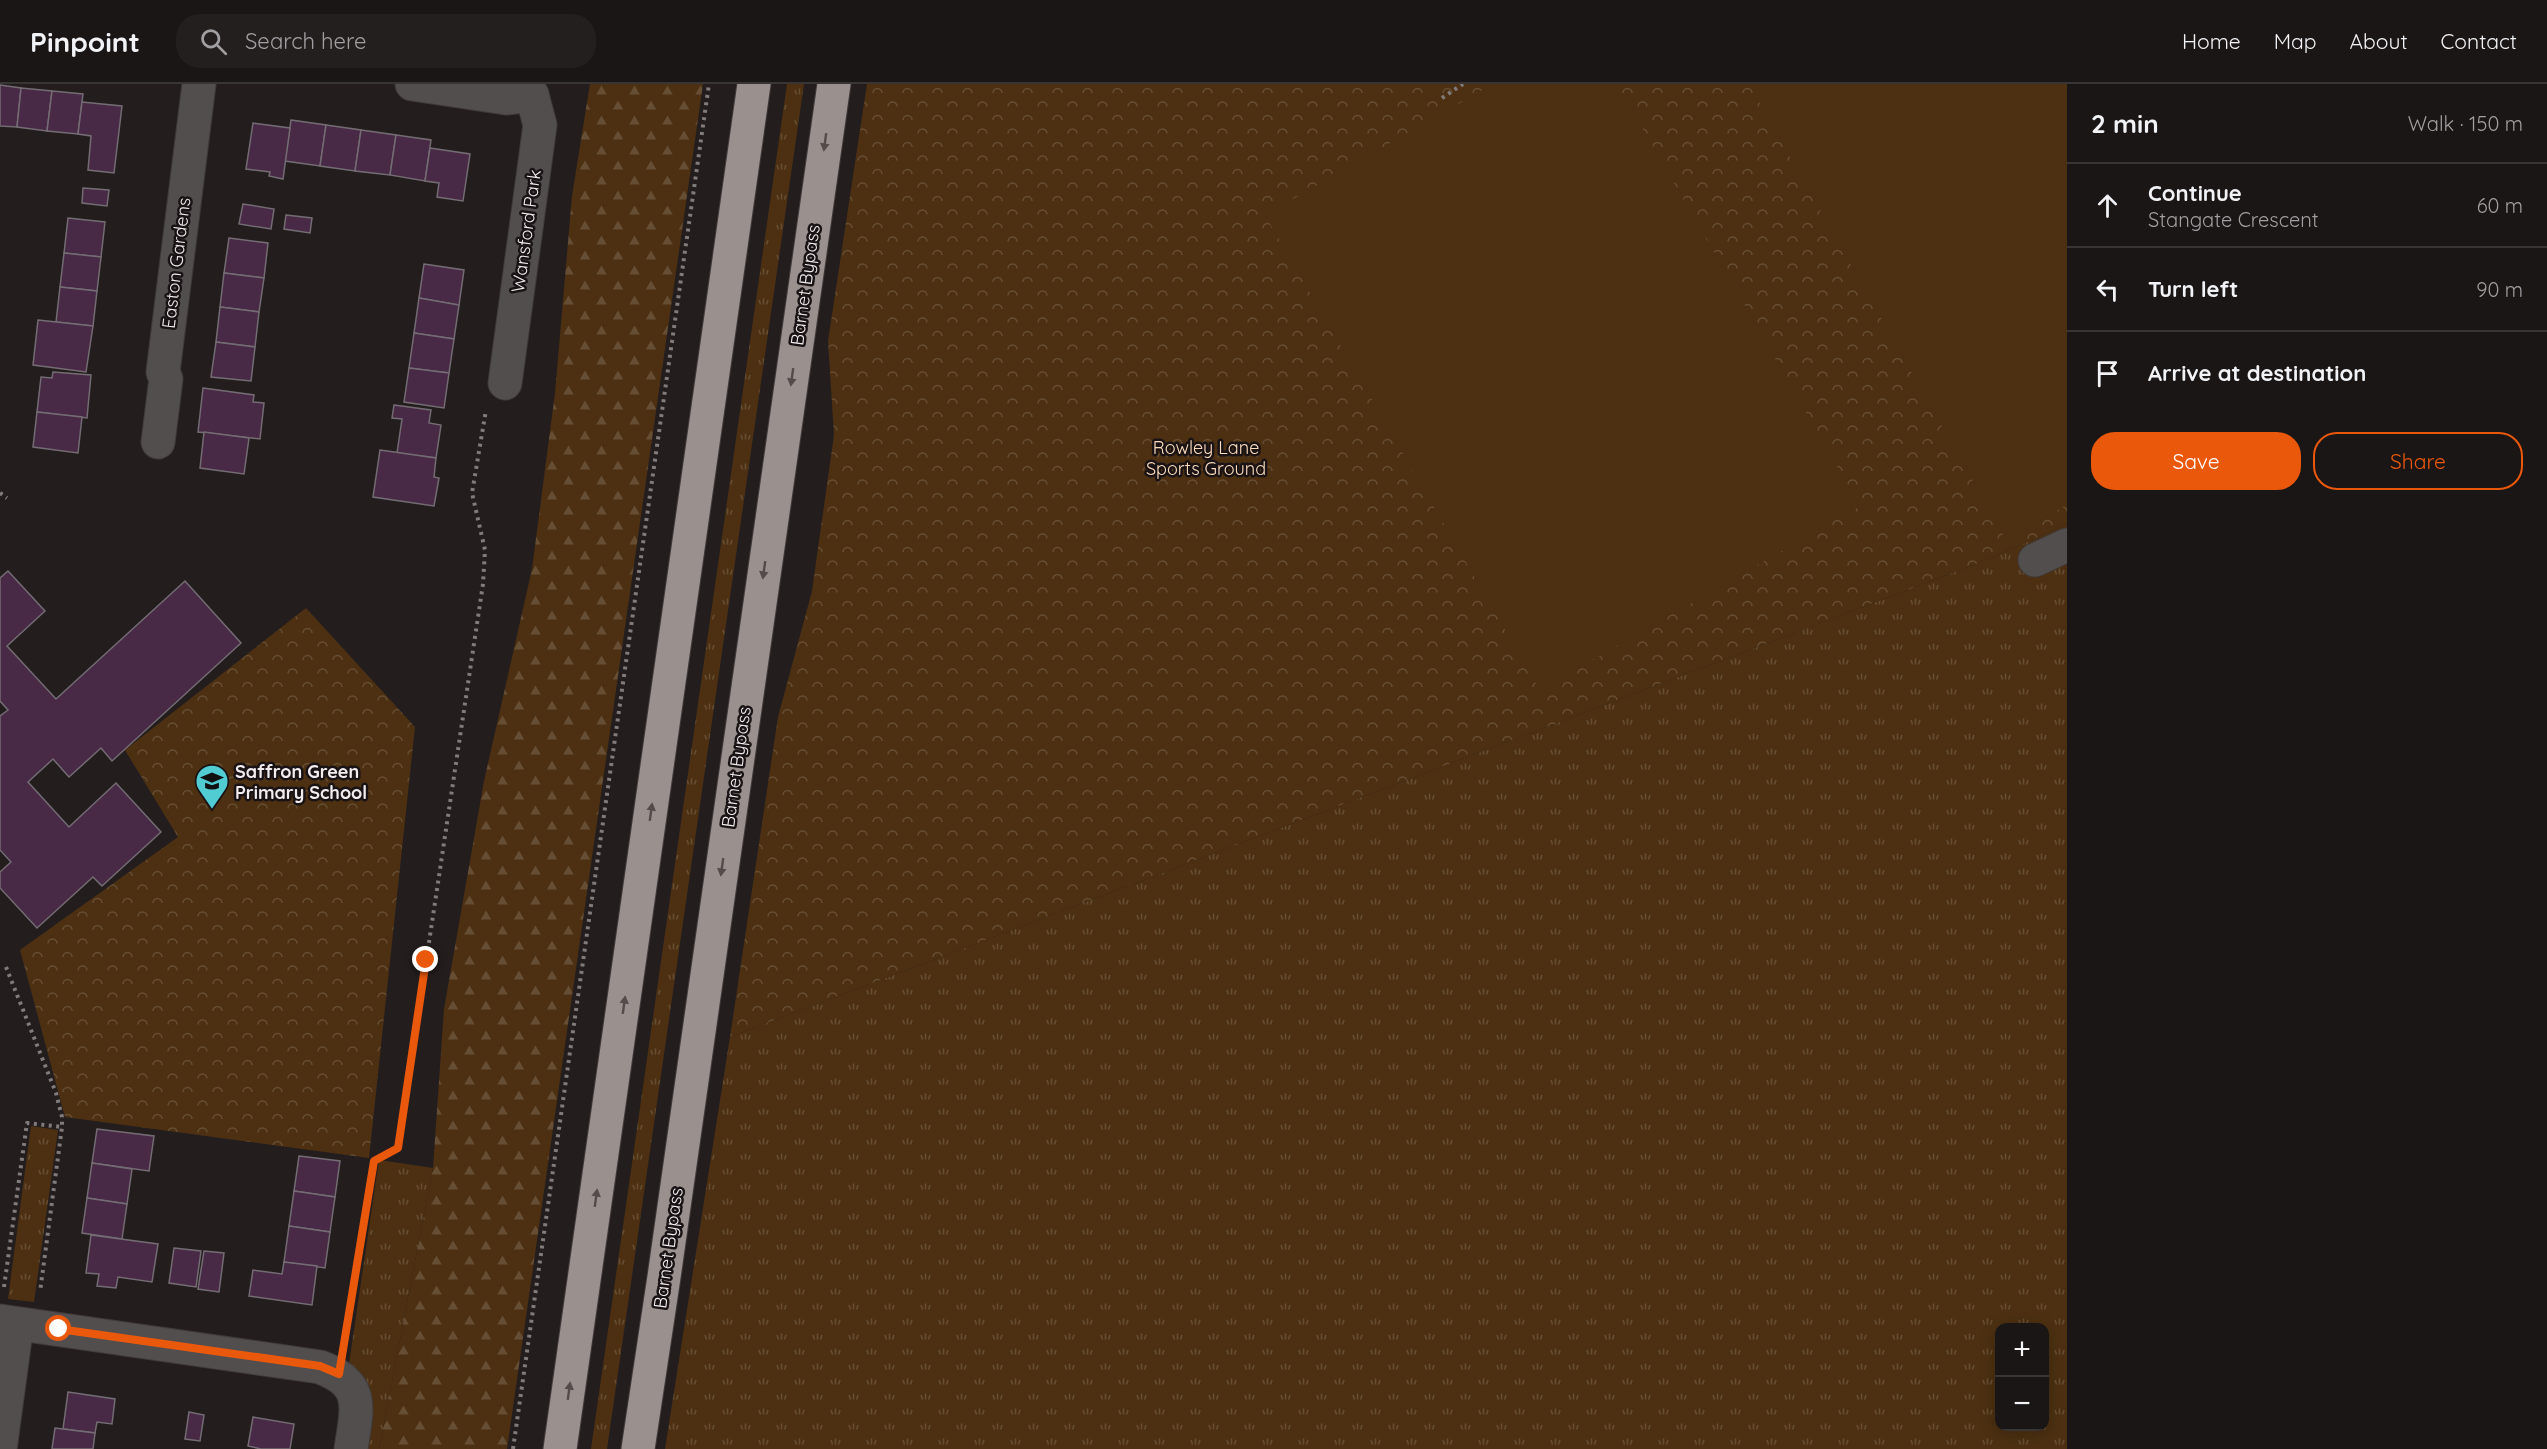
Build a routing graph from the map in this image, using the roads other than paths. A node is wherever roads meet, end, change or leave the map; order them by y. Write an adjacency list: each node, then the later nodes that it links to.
1 (199, 84): 7 (street, Easton Gardens)
2 (412, 84): 5 (street)
3 (754, 84): 13 (highway, one-way to 3)
4 (834, 84): 14 (highway, Barnet Bypass, one-way to 14)
5 (537, 90): 6 (street, Wansford Park)
6 (505, 383)
7 (158, 442)
8 (2067, 545): 9 (street)
9 (2035, 560)
10 (14, 1316): 11 (street); 12 (street)
11 (0, 1449)
12 (351, 1449)
13 (560, 1449)
14 (638, 1449)

